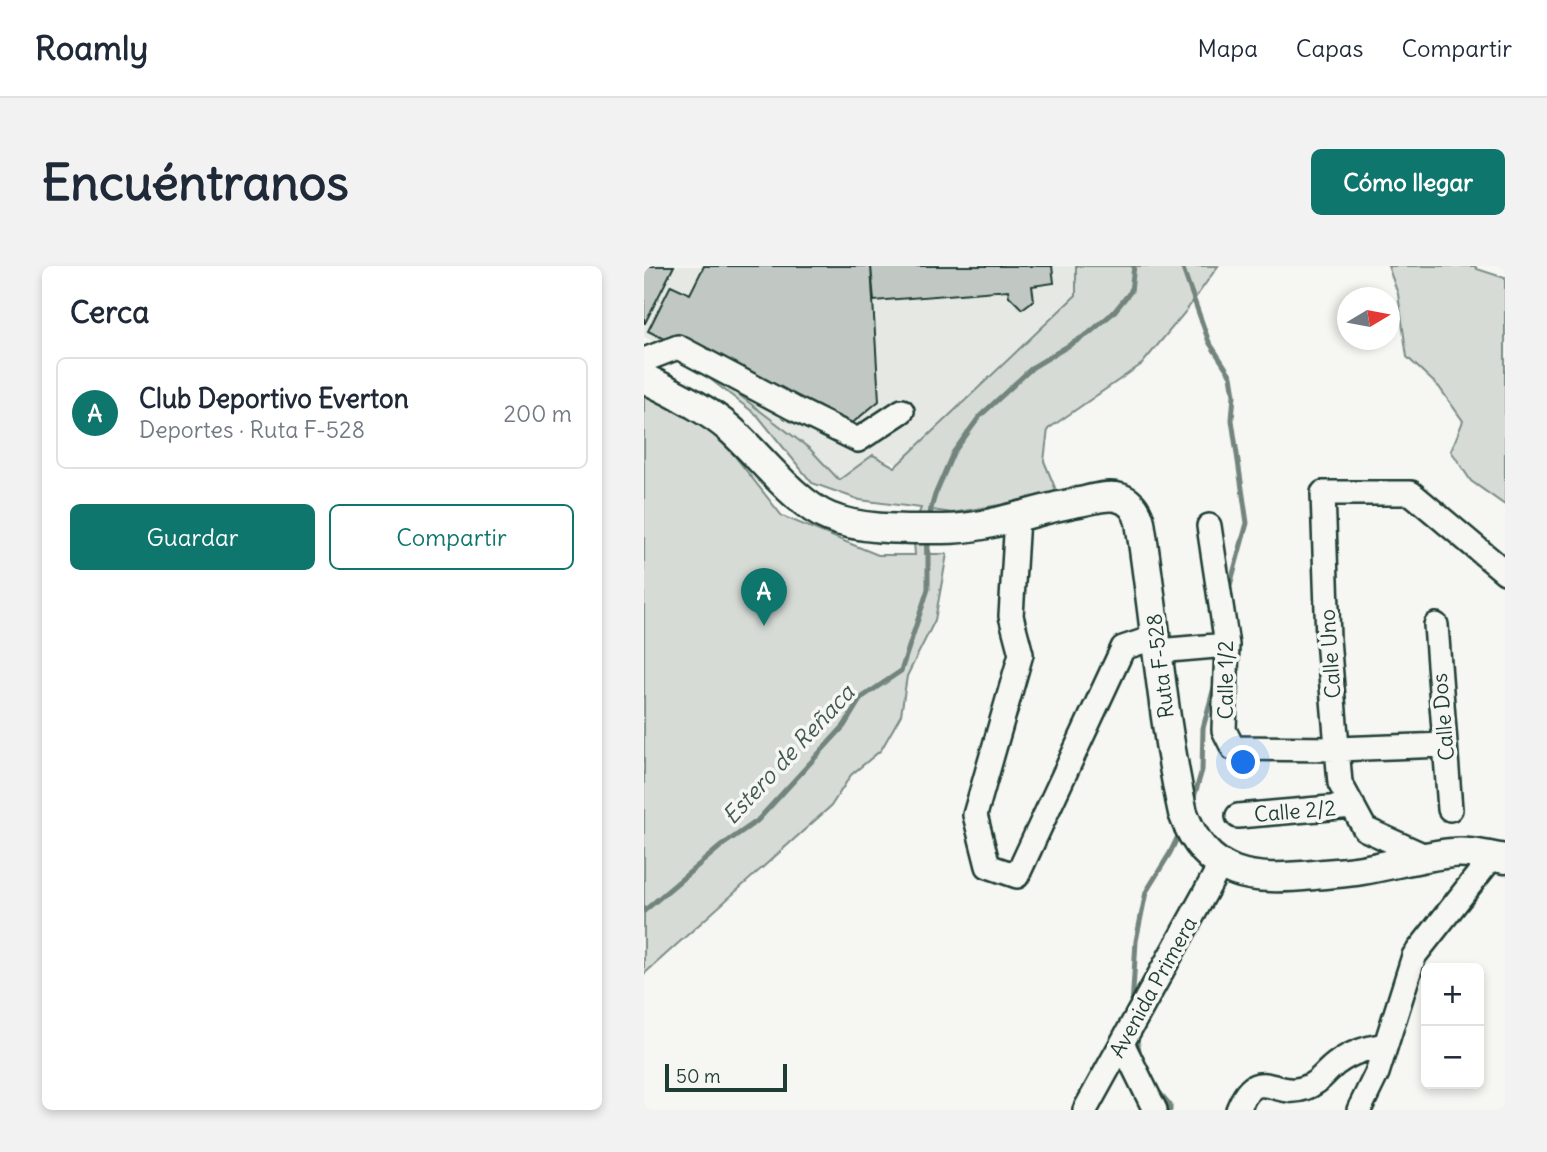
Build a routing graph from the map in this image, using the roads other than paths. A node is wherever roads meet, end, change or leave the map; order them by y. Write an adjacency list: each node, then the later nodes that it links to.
1 (644, 360): 3 (street); 4 (main road, Ruta F-528)
2 (644, 378): 4 (main road, Ruta F-528)
3 (902, 411)
4 (804, 502): 5 (main road, Ruta F-528)
5 (1017, 518): 9 (main road, Ruta F-528); 9 (street)
6 (1209, 526): 10 (street, Calle 1/2)
7 (1505, 572): 12 (street, Calle Uno)
8 (1436, 625): 11 (street, Calle Dos)
9 (1157, 644): 10 (street); 18 (main road, Ruta F-528)
10 (1227, 645): 12 (street, Calle 1/2)
11 (1445, 745): 12 (street, Calle 1/2); 14 (street, Calle Dos)
12 (1337, 749): 13 (street, Calle Uno)
13 (1353, 806): 15 (street, Calle 2/2); 16 (street, Calle Uno)
14 (1450, 809)
15 (1238, 816)
16 (1427, 857): 17 (main road, Ruta F-528); 18 (main road, Ruta F-528)
17 (1499, 858): 20 (street)
18 (1221, 864): 19 (street, Avenida Primera)
19 (1122, 1043): 21 (street, Avenida Primera); 22 (street)
20 (1385, 1045): 23 (street); 24 (street)
21 (1085, 1110)
22 (1155, 1110)
23 (1238, 1110)
24 (1359, 1110)

